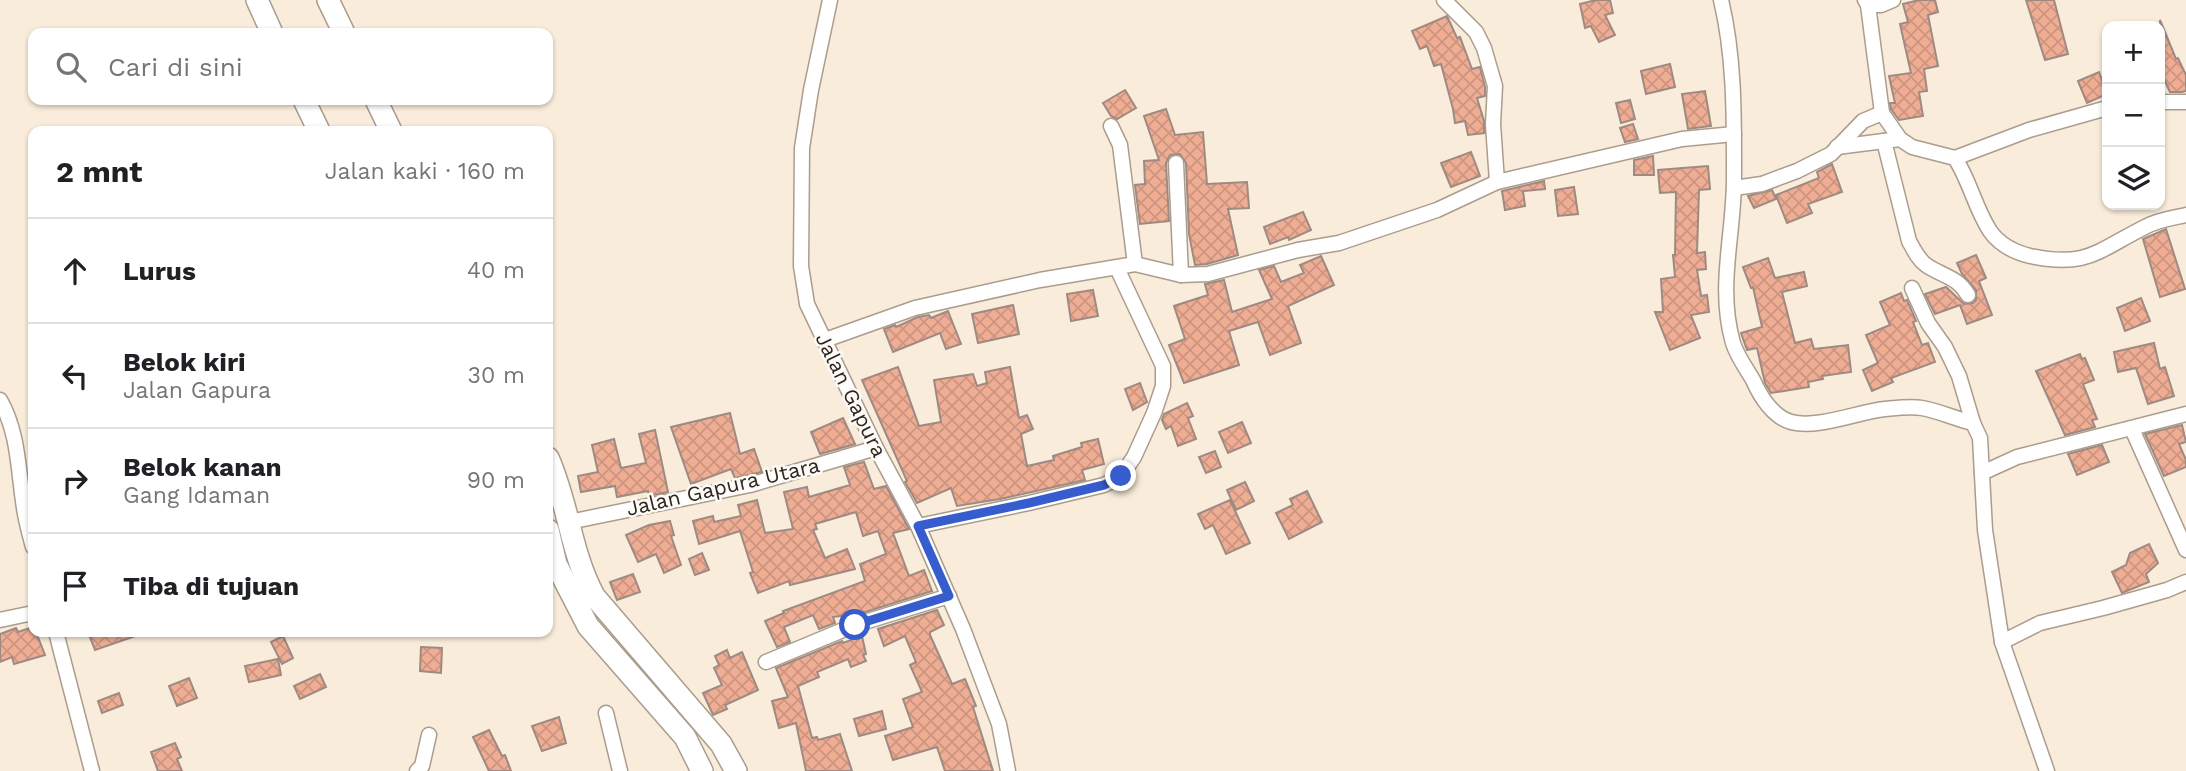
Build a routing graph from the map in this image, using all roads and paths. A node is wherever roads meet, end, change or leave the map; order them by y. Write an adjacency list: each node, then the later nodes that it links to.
1 (257, 0): 8 (street)
2 (328, 0): 9 (street)
3 (830, 0): 33 (street, Jalan Gapura)
4 (1444, 0): 25 (street)
5 (1721, 0): 19 (street)
6 (1893, 0): 7 (street)
7 (1867, 3): 15 (street)
8 (270, 28)
9 (342, 28)
10 (2165, 102): 11 (street)
11 (2186, 102)
12 (306, 105): 16 (street)
13 (378, 105): 17 (street)
14 (2102, 109): 23 (street)
15 (1882, 113): 20 (street); 22 (street)
16 (317, 126)
17 (389, 126)
18 (1111, 126): 28 (street)
19 (1734, 134): 25 (street); 26 (street)
20 (1900, 139): 21 (street); 23 (street)
21 (1884, 141): 22 (street); 32 (street)
22 (1837, 147): 26 (street)
23 (1955, 159): 27 (street)
24 (1176, 163): 30 (street)
25 (1497, 182): 30 (street)
26 (1734, 188): 36 (street)
27 (2186, 215)
28 (1135, 264): 29 (street); 30 (street)
29 (1117, 268): 33 (street); 42 (street)
30 (1181, 275)
31 (1912, 288): 36 (street)
32 (1968, 295)
33 (825, 340): 38 (street, Jalan Gapura)
34 (0, 400): 43 (street)
35 (2186, 414): 37 (street)
36 (1973, 423): 40 (street)
37 (2132, 429): 40 (street); 44 (street)
38 (876, 448): 41 (street, Jalan Gapura Utara); 42 (street, Jalan Gapura)
39 (553, 470): 41 (street)
40 (1982, 473): 51 (street)
41 (569, 522): 59 (street)
42 (918, 526): 47 (street, Jalan Gapura)
43 (28, 527)
44 (2186, 550)
45 (553, 551): 58 (street)
46 (2186, 582): 51 (street)
47 (949, 596): 52 (street); 60 (street, Jalan Gapura)
48 (28, 614): 49 (street)
49 (0, 620)
50 (57, 637): 55 (street)
51 (2002, 642): 61 (street)
52 (766, 662)
53 (606, 713): 57 (street)
54 (429, 736): 56 (street)
55 (92, 771)
56 (417, 771)
57 (620, 771)
58 (702, 771)
59 (736, 771)
60 (1008, 771)
61 (2047, 771)

